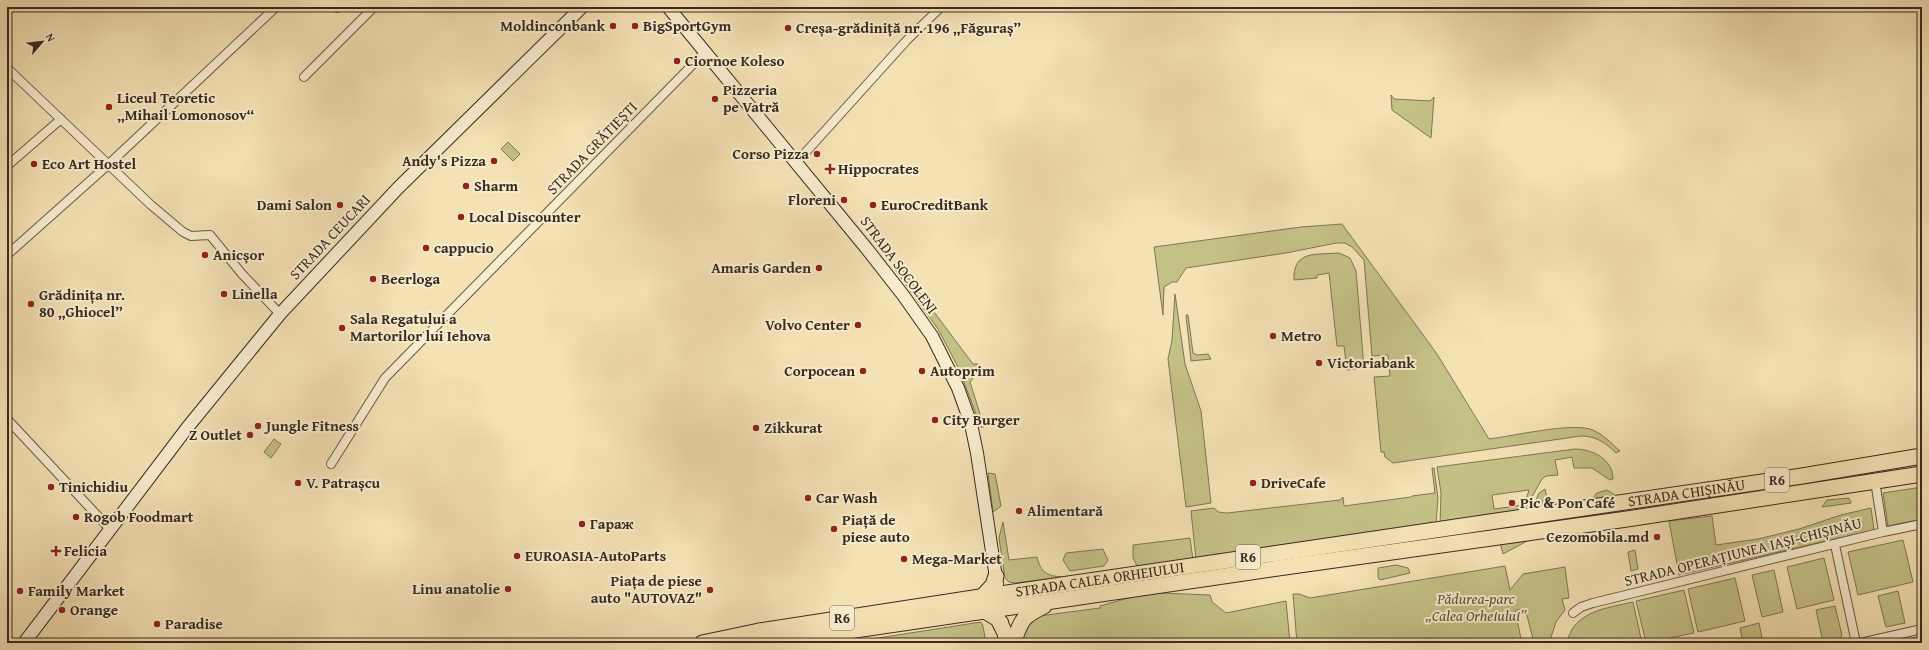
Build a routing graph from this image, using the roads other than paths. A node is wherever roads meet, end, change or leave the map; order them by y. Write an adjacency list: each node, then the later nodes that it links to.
1 (276, 7): 11 (street)
2 (374, 7): 8 (street)
3 (582, 7): 14 (street, STRADA CEUCARI)
4 (668, 7): 6 (street, STRADA SOCOLENI)
5 (941, 7): 10 (street)
6 (705, 52): 10 (street, STRADA SOCOLENI); 17 (street, STRADA GRĂTIEȘTI)
7 (8, 70): 9 (street)
8 (304, 77)
9 (61, 119): 11 (street); 12 (street)
10 (796, 163): 31 (street, STRADA SOCOLENI)
11 (109, 164): 13 (street); 14 (street)
12 (7, 166)
13 (7, 255)
14 (280, 314): 25 (street, STRADA CEUCARI)
15 (7, 419): 25 (street)
16 (1922, 456): 21 (highway, STRADA CHIȘINĂU / R6)
17 (331, 464)
18 (1922, 474): 19 (highway, STRADA CHIȘINĂU / R6)
19 (1882, 480): 20 (highway); 23 (highway, STRADA CHIȘINĂU / R6); 26 (street)
20 (1922, 481)
21 (1632, 500): 22 (highway, STRADA CHIȘINĂU / R6); 23 (highway)
22 (1498, 520): 29 (highway, STRADA CALEA ORHEIULUI / R6)
23 (1627, 520): 27 (highway, STRADA CHIȘINĂU / R6)
24 (1922, 524): 26 (street, STRADA OPERAȚIUNEA IAȘI-CHIȘINĂU)
25 (109, 528): 39 (street, STRADA CEUCARI)
26 (1883, 532): 28 (street, STRADA OPERAȚIUNEA IAȘI-CHIȘINĂU)
27 (1502, 537): 30 (highway, STRADA CALEA ORHEIULUI / R6)
28 (1835, 545): 36 (street, STRADA OPERAȚIUNEA IAȘI-CHIȘINĂU); 42 (street)
29 (1261, 555): 30 (highway); 34 (highway, STRADA CALEA ORHEIULUI / R6)
30 (1264, 570): 33 (highway, STRADA CALEA ORHEIULUI / R6)
31 (996, 576): 32 (highway); 34 (street, STRADA SOCOLENI)
32 (984, 596): 34 (highway, STRADA CALEA ORHEIULUI / R6); 40 (highway, STRADA CALEA ORHEIULUI / R6)
33 (1055, 600): 34 (highway, STRADA CALEA ORHEIULUI / R6); 38 (highway)
34 (1000, 601): 35 (highway, STRADA CALEA ORHEIULUI / R6); 38 (street, STRADA SOCOLENI)
35 (985, 611): 38 (highway); 41 (highway, STRADA CALEA ORHEIULUI / R6)
36 (1574, 613)
37 (1922, 629): 43 (street)
38 (1007, 639)
39 (24, 643)
40 (702, 643)
41 (767, 643)
42 (1856, 643)
43 (1860, 643)

